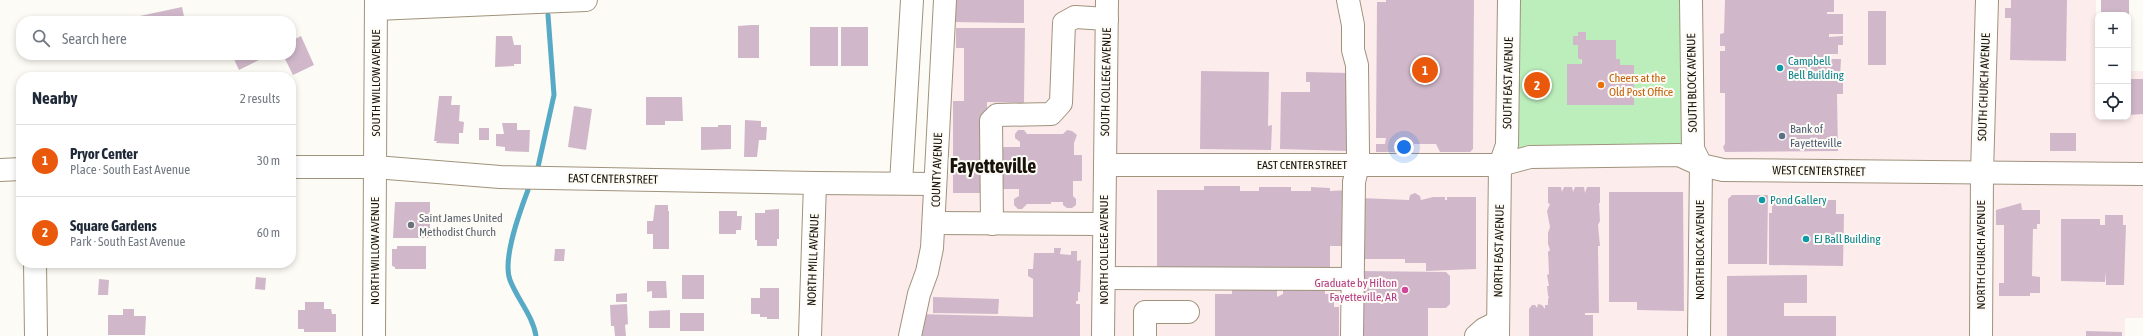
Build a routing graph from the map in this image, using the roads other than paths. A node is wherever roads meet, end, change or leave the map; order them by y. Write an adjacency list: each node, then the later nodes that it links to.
1 (586, 0): 7 (street)
2 (912, 0): 20 (street)
3 (944, 0): 22 (street, COUNTY AVENUE)
4 (1509, 0): 12 (street, SOUTH EAST AVENUE)
5 (1691, 0): 13 (street, SOUTH BLOCK AVENUE)
6 (1987, 0): 18 (street, SOUTH CHURCH AVENUE)
7 (376, 4): 15 (street, SOUTH WILLOW AVENUE)
8 (1350, 7): 11 (street)
9 (1107, 9): 10 (street, SOUTH COLLEGE AVENUE); 24 (street)
10 (1105, 165): 11 (street, EAST CENTER STREET); 25 (street, NORTH COLLEGE AVENUE)
11 (1358, 165): 12 (street, EAST CENTER STREET); 28 (street)
12 (1500, 165): 13 (street, WEST CENTER STREET); 30 (street, NORTH EAST AVENUE)
13 (1700, 165): 18 (street, WEST CENTER STREET); 39 (street, NORTH BLOCK AVENUE)
14 (296, 167): 15 (street, EAST CENTER STREET)
15 (375, 167): 21 (street, EAST CENTER STREET); 32 (street, NORTH WILLOW AVENUE)
16 (16, 169): 17 (street)
17 (0, 170)
18 (1982, 173): 19 (street, WEST CENTER STREET); 40 (street, NORTH CHURCH AVENUE)
19 (2143, 174)
20 (901, 183): 21 (street, EAST CENTER STREET); 22 (street, EAST CENTER STREET)
21 (816, 184): 33 (street, NORTH MILL AVENUE)
22 (935, 184): 23 (street, COUNTY AVENUE)
23 (935, 223): 24 (street); 34 (street, COUNTY AVENUE)
24 (992, 224): 25 (street)
25 (1104, 224): 27 (street, NORTH COLLEGE AVENUE)
26 (36, 268): 31 (street)
27 (1104, 278): 28 (street); 35 (street, NORTH COLLEGE AVENUE)
28 (1353, 279): 37 (street)
29 (1188, 312): 36 (street)
30 (1498, 329): 38 (street)
31 (36, 336)
32 (374, 336)
33 (810, 336)
34 (910, 336)
35 (1103, 336)
36 (1145, 336)
37 (1352, 336)
38 (1476, 336)
39 (1699, 336)
40 (1981, 336)

